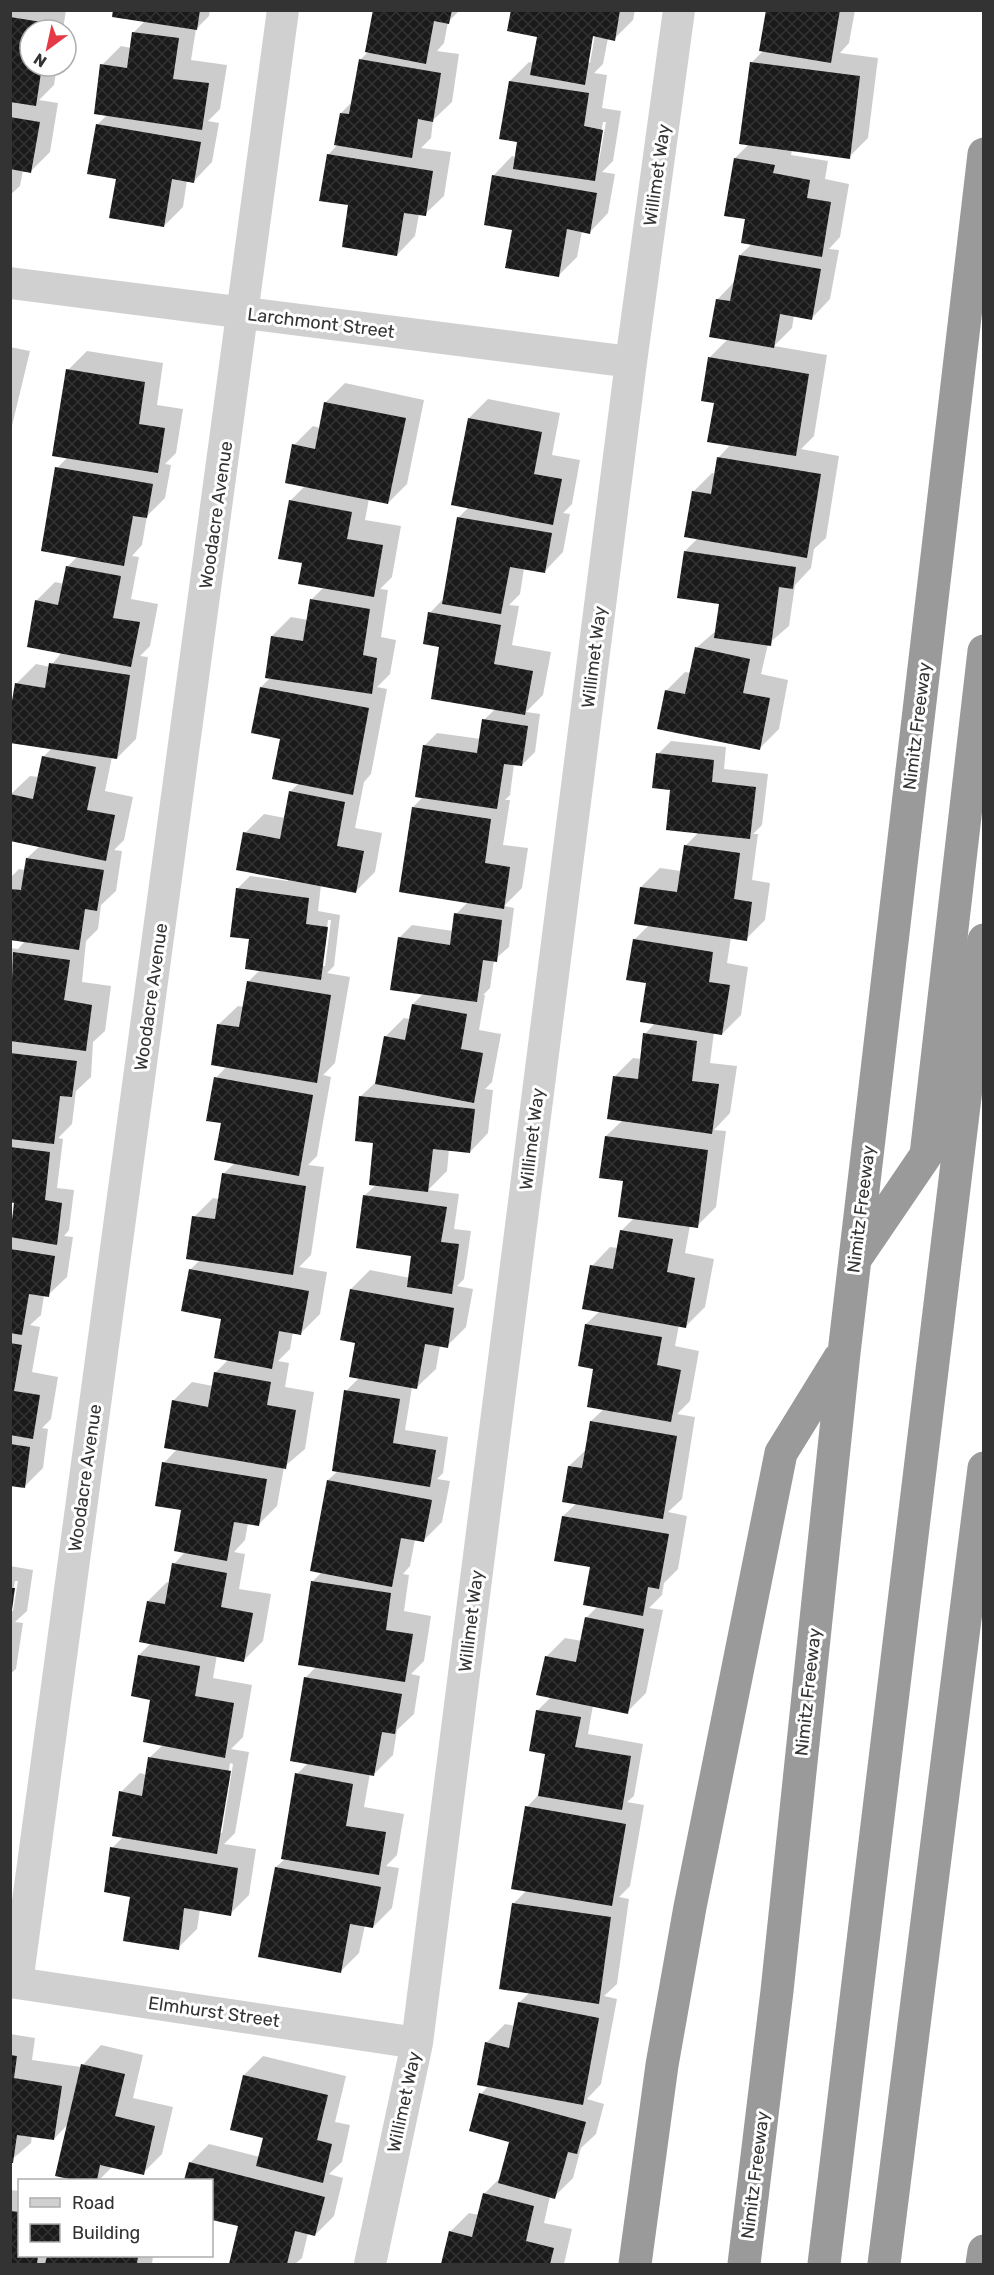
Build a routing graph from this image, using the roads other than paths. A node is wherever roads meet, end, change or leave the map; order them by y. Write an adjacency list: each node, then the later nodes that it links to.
1 (283, 10): 5 (street, Woodacre Avenue)
2 (679, 10): 6 (street, Willimet Way)
3 (984, 154): 9 (highway, Nimitz Freeway)
4 (10, 283): 5 (street, Larchmont Street)
5 (243, 313): 6 (street, Larchmont Street); 12 (street, Woodacre Avenue)
6 (631, 362): 13 (street, Willimet Way)
7 (984, 651): 9 (highway)
8 (984, 940): 18 (highway)
9 (855, 1259): 10 (highway, Nimitz Freeway)
10 (844, 1353): 16 (highway); 17 (highway, Nimitz Freeway)
11 (984, 1468): 19 (highway)
12 (14, 1983): 13 (street, Elmhurst Street)
13 (417, 2043): 15 (street, Willimet Way)
14 (984, 2251): 20 (highway)
15 (370, 2265)
16 (635, 2265)
17 (744, 2265)
18 (824, 2265)
19 (884, 2265)
20 (982, 2265)

